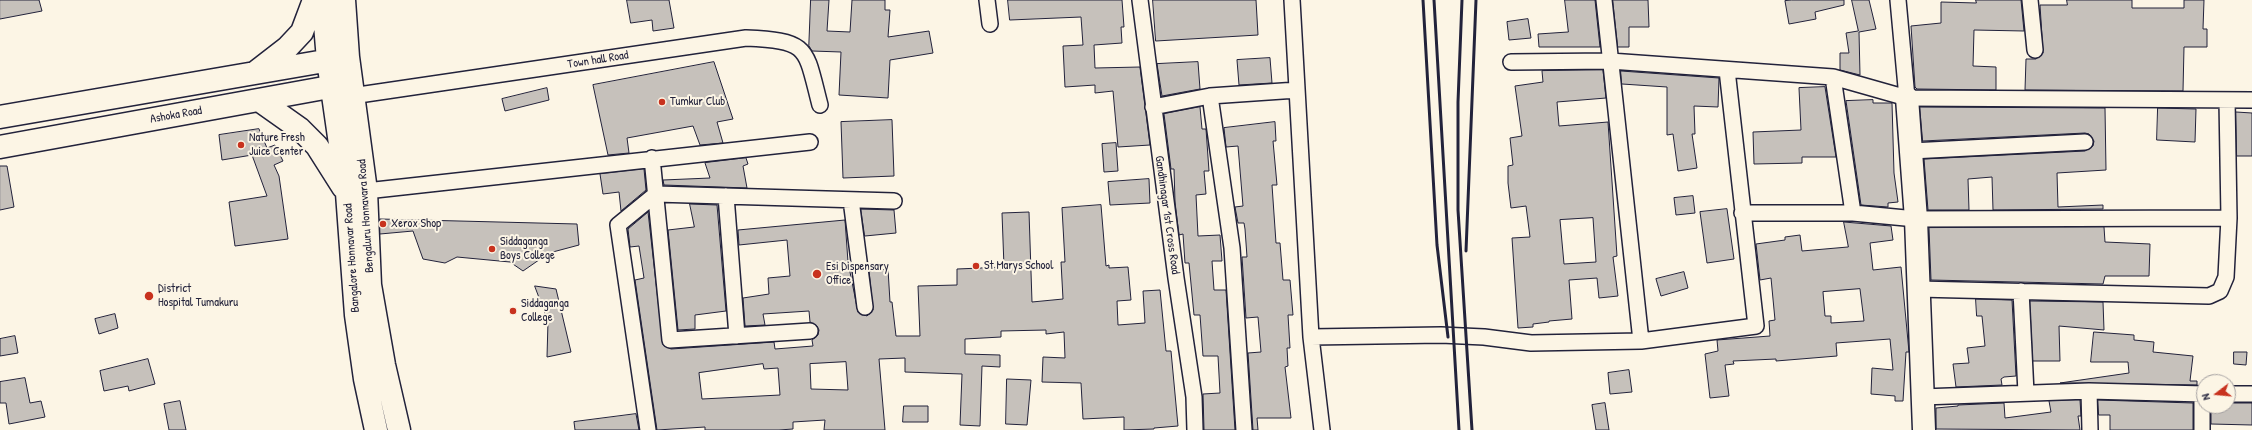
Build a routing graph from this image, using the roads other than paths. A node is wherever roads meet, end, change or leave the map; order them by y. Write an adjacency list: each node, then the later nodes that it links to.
1 (314, 0): 16 (main road)
2 (323, 0): 12 (main road)
3 (987, 0): 10 (street)
4 (1140, 0): 26 (street, Gandhinagar 1st Cross Road)
5 (1292, 0): 18 (street)
6 (1604, 0): 14 (street)
7 (1898, 0): 21 (street)
8 (2030, 0): 11 (street)
9 (346, 2): 12 (main road)
10 (990, 24)
11 (2035, 50)
12 (338, 59): 16 (main road); 19 (main road)
13 (1511, 62): 14 (street)
14 (1610, 62): 15 (street); 48 (street)
15 (1727, 70): 17 (street); 38 (street)
16 (254, 74): 27 (main road)
17 (1833, 78): 21 (street); 39 (street)
18 (1298, 90): 20 (street); 47 (street)
19 (344, 91): 22 (main road, Ashoka Road); 25 (street, Town hall Road); 33 (main road, Bangalore Honnavar Road)
20 (1210, 96): 26 (street); 60 (street)
21 (1907, 98): 23 (street); 31 (main road)
22 (258, 100): 30 (main road, Ashoka Road); 33 (main road)
23 (2227, 100): 24 (street); 40 (street)
24 (2252, 100)
25 (820, 105)
26 (1153, 107): 59 (street, Gandhinagar 1st Cross Road)
27 (0, 117)
28 (810, 142): 32 (street)
29 (2085, 142): 31 (street)
30 (0, 147)
31 (1911, 151): 41 (main road)
32 (652, 158): 33 (street); 34 (street)
33 (357, 192): 56 (main road, Bangalore Honnavar Road); 57 (main road, Bengaluru Honnavara Road)
34 (656, 194): 35 (street); 46 (street); 58 (street)
35 (726, 196): 36 (street); 46 (street)
36 (851, 200): 37 (street); 44 (street)
37 (894, 201)
38 (1742, 212): 39 (street); 48 (street)
39 (1853, 213): 41 (street)
40 (2229, 218): 41 (street); 43 (street)
41 (1916, 219): 42 (main road)
42 (1918, 289): 43 (street); 54 (main road)
43 (2021, 292): 50 (street)
44 (864, 308)
45 (810, 331): 46 (street)
46 (737, 336)
47 (1311, 337): 48 (street); 61 (street)
48 (1641, 341)
49 (2088, 391): 50 (street); 51 (street); 63 (street)
50 (2026, 393): 54 (street)
51 (2196, 394)
52 (2236, 394): 53 (street)
53 (2252, 394)
54 (1922, 397): 62 (main road)
55 (2202, 414): 64 (street)
56 (376, 430)
57 (399, 430)
58 (648, 430)
59 (1195, 430)
60 (1244, 430)
61 (1322, 430)
62 (1924, 430)
63 (2090, 430)
64 (2202, 430)

